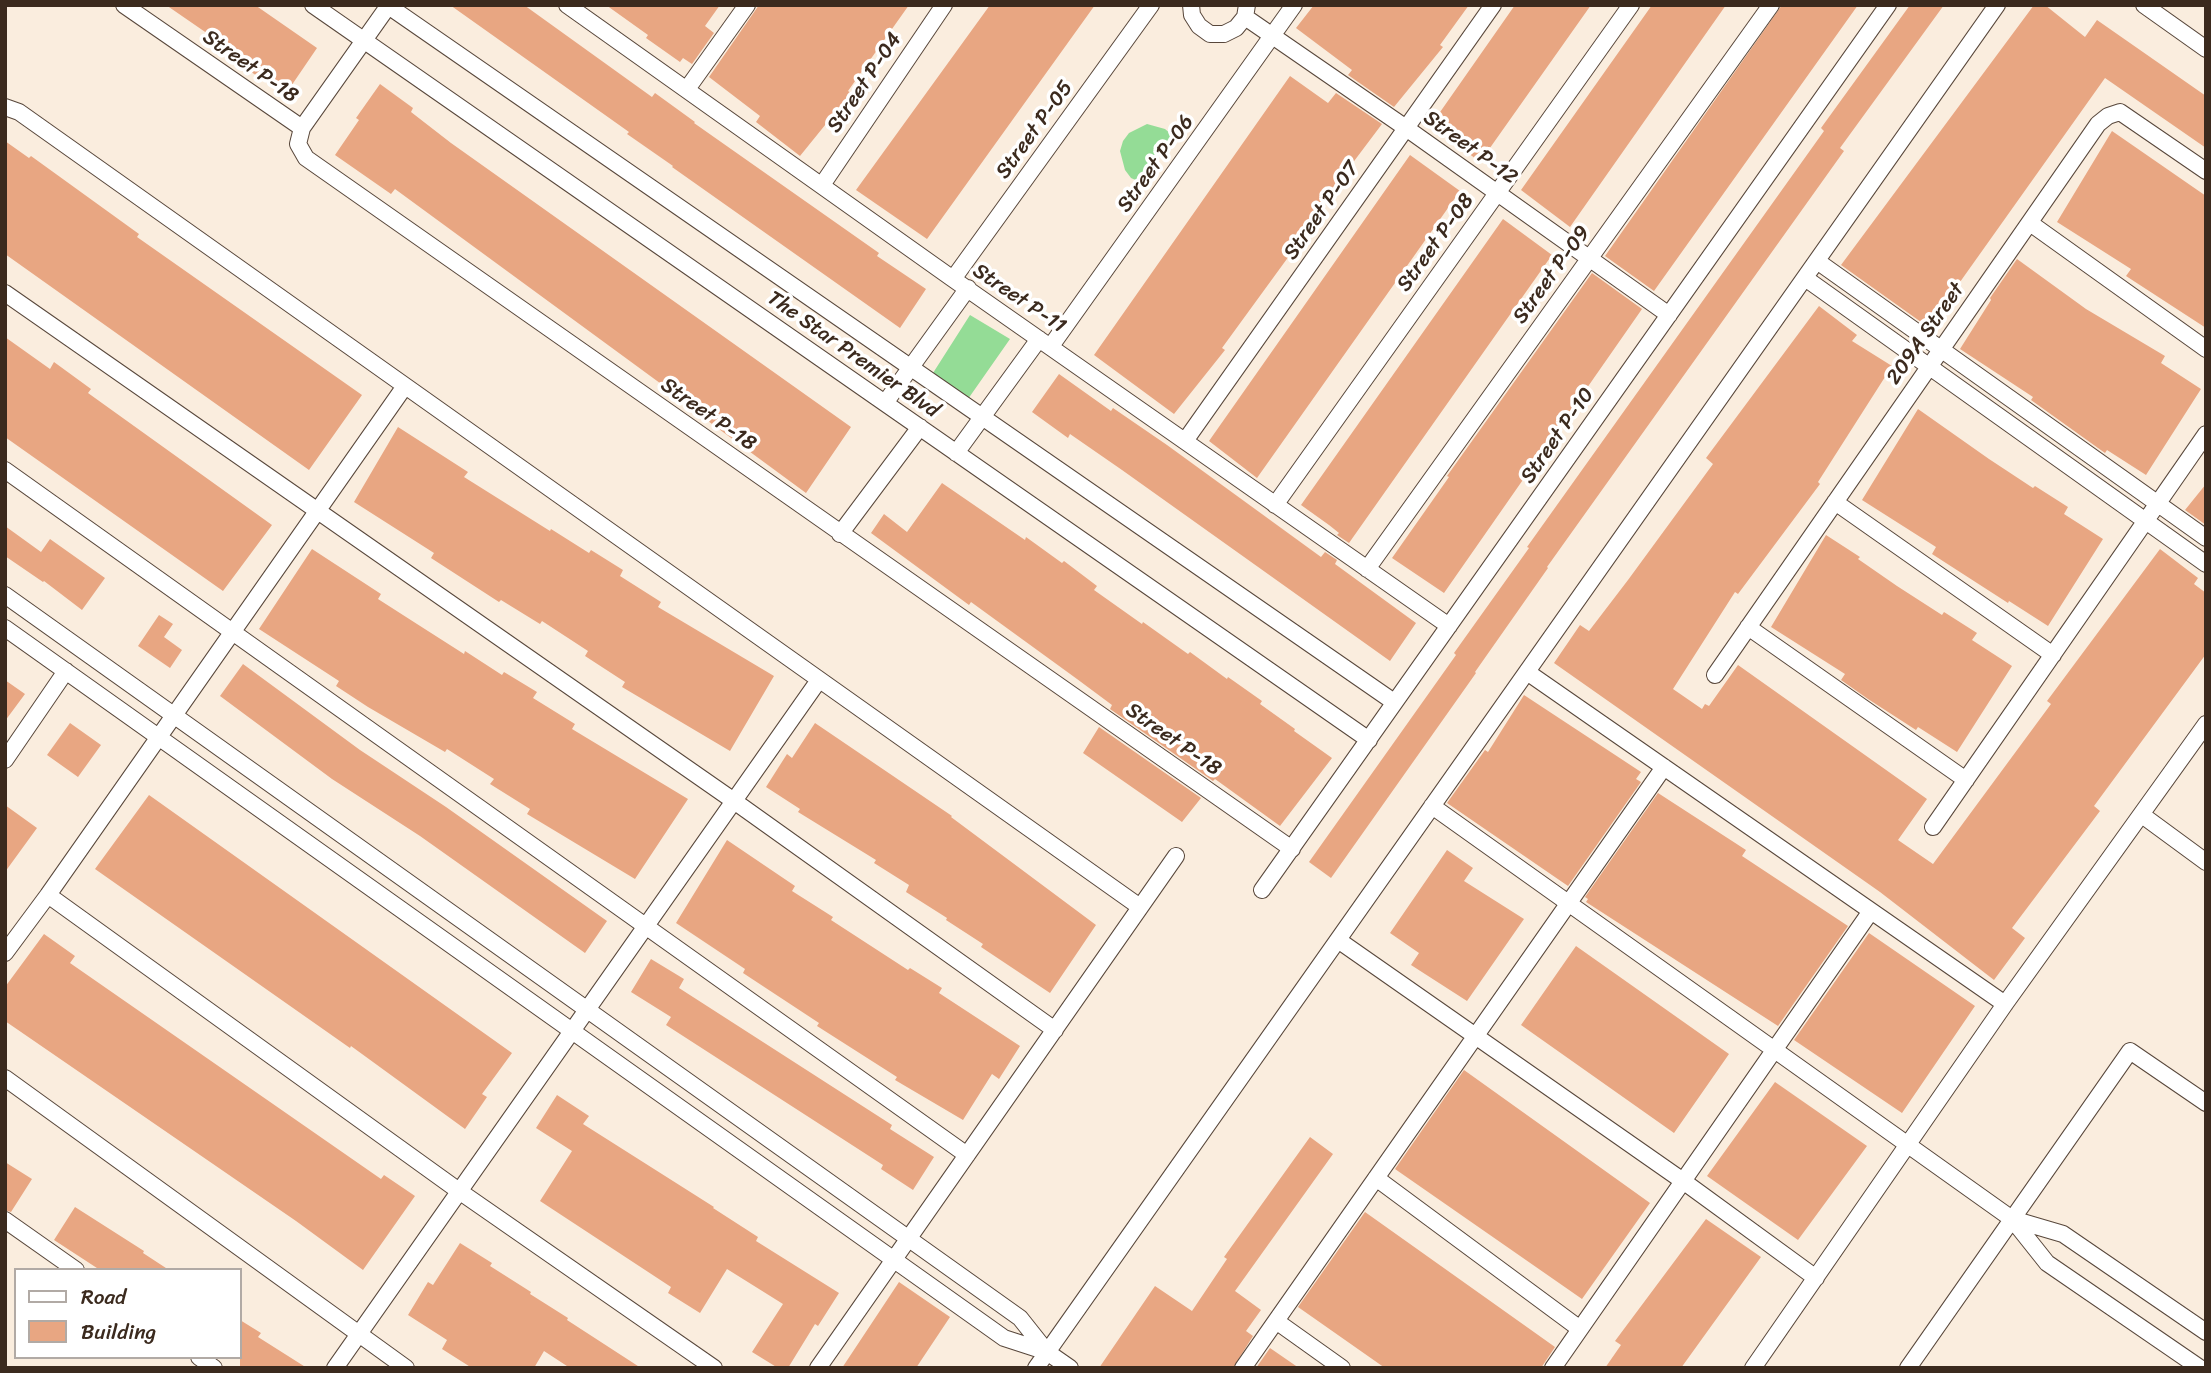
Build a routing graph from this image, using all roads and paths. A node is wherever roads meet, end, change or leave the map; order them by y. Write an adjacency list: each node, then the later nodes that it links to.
1 (124, 5): 22 (street, Street P-18)
2 (313, 5): 18 (street, The Star Premier Blvd)
3 (747, 5): 20 (street)
4 (944, 5): 25 (street, Street P-04)
5 (1151, 5): 31 (street, Street P-05)
6 (1191, 5): 16 (street)
7 (1294, 5): 17 (street, Street P-06)
8 (1493, 5): 23 (street, Street P-07)
9 (1631, 5): 26 (street, Street P-08)
10 (1771, 5): 28 (street, Street P-09)
11 (1888, 5): 34 (street, Street P-10)
12 (1997, 5): 29 (street)
13 (2144, 5): 19 (street)
14 (388, 6): 18 (street); 39 (street, The Star Premier Blvd)
15 (577, 8): 20 (street, Street P-11)
16 (1246, 11): 17 (street, Street P-12)
17 (1272, 37): 23 (street, Street P-12); 35 (street, Street P-06)
18 (364, 41): 22 (street); 41 (street, The Star Premier Blvd)
19 (2206, 49)
20 (687, 89): 25 (street, Street P-11)
21 (5, 107): 40 (street)
22 (302, 128): 53 (street, Street P-18)
23 (1406, 128): 26 (street, Street P-12); 45 (street, Street P-07)
24 (2206, 172): 27 (street, 209A Street)
25 (822, 185): 31 (street, Street P-11)
26 (1497, 194): 28 (street, Street P-12); 50 (street, Street P-08)
27 (2030, 223): 36 (street); 37 (street, 209A Street)
28 (1588, 260): 34 (street, Street P-12); 56 (street, Street P-09)
29 (1817, 261): 30 (street); 37 (street)
30 (1805, 278): 38 (street); 64 (street)
31 (953, 279): 32 (street, Street P-11)
32 (968, 288): 35 (street, Street P-11); 39 (street)
33 (5, 293): 51 (street)
34 (1669, 315): 58 (street, Street P-10)
35 (1045, 342): 42 (street, Street P-06); 45 (street, Street P-11)
36 (2206, 349)
37 (1940, 350): 38 (street, 209A Street); 49 (street)
38 (1929, 367): 48 (street, 209A Street); 52 (street)
39 (910, 368): 41 (street); 42 (street, The Star Premier Blvd)
40 (405, 386): 51 (street); 66 (street)
41 (885, 403): 43 (street, The Star Premier Blvd)
42 (982, 417): 46 (street, Street P-06); 67 (street, The Star Premier Blvd)
43 (920, 427): 46 (street, The Star Premier Blvd); 53 (street)
44 (2206, 434): 49 (street)
45 (1185, 441): 50 (street, Street P-11)
46 (956, 453): 71 (street, The Star Premier Blvd)
47 (5, 470): 61 (street)
48 (1835, 502): 59 (street, 209A Street); 62 (street)
49 (2156, 504): 52 (street); 54 (street)
50 (1275, 505): 56 (street, Street P-11)
51 (317, 512): 61 (street); 75 (street)
52 (2145, 521): 55 (street); 62 (street)
53 (840, 534): 79 (street, Street P-18)
54 (2206, 538)
55 (2206, 564)
56 (1367, 569): 58 (street, Street P-11)
57 (5, 595): 68 (street)
58 (1449, 626): 67 (street, Street P-10)
59 (1748, 627): 65 (street, 209A Street); 74 (street)
60 (5, 628): 63 (street)
61 (233, 631): 68 (street); 87 (street)
62 (2053, 655): 74 (street)
63 (66, 671): 70 (street); 72 (street)
64 (1527, 672): 73 (street); 76 (street)
65 (1715, 675)
66 (819, 680): 75 (street); 85 (street)
67 (1394, 702): 71 (street, Street P-10)
68 (174, 715): 70 (street); 91 (street)
69 (2206, 724): 77 (street)
70 (159, 737): 83 (street); 93 (street)
71 (1369, 740): 79 (street, Street P-10)
72 (5, 760)
73 (1664, 767): 84 (street); 86 (street)
74 (1966, 780): 78 (street)
75 (734, 801): 87 (street); 92 (street)
76 (1432, 806): 84 (street); 88 (street)
77 (2142, 815): 81 (street); 90 (street)
78 (1933, 827)
79 (1292, 849): 82 (street, Street P-10)
80 (1176, 856): 85 (street)
81 (2206, 862)
82 (1262, 890)
83 (48, 895): 89 (street); 102 (street)
84 (1569, 903): 94 (street); 95 (street)
85 (1140, 907): 92 (street)
86 (1871, 911): 90 (street); 95 (street)
87 (646, 926): 91 (street); 99 (street)
88 (1338, 940): 94 (street); 113 (street)
89 (5, 953)
90 (2006, 1004): 98 (street)
91 (587, 1009): 93 (street); 105 (street)
92 (1055, 1030): 99 (street)
93 (572, 1031): 102 (street); 106 (street)
94 (1475, 1037): 100 (street); 101 (street)
95 (1774, 1050): 98 (street); 101 (street)
96 (5, 1078): 112 (street)
97 (2206, 1104): 103 (street)
98 (1907, 1144): 103 (street); 108 (street)
99 (967, 1156): 105 (street)
100 (1376, 1178): 109 (street); 110 (street)
101 (1683, 1181): 108 (street); 110 (street)
102 (459, 1191): 112 (street); 116 (street)
103 (2012, 1219): 111 (street); 124 (street); 125 (street)
104 (5, 1220): 107 (street)
105 (909, 1239): 106 (street); 113 (street)
106 (894, 1259): 113 (street); 117 (street)
107 (73, 1268)
108 (1816, 1278): 123 (street)
109 (1276, 1321): 120 (street); 121 (street)
110 (1580, 1329): 122 (street)
111 (2206, 1332)
112 (359, 1334): 114 (street); 115 (street)
113 (1047, 1352): 118 (street); 119 (street)
114 (335, 1368)
115 (406, 1368)
116 (714, 1368)
117 (818, 1368)
118 (1036, 1368)
119 (1070, 1368)
120 (1242, 1368)
121 (1342, 1368)
122 (1553, 1368)
123 (1753, 1368)
124 (1908, 1368)
125 (2200, 1368)

